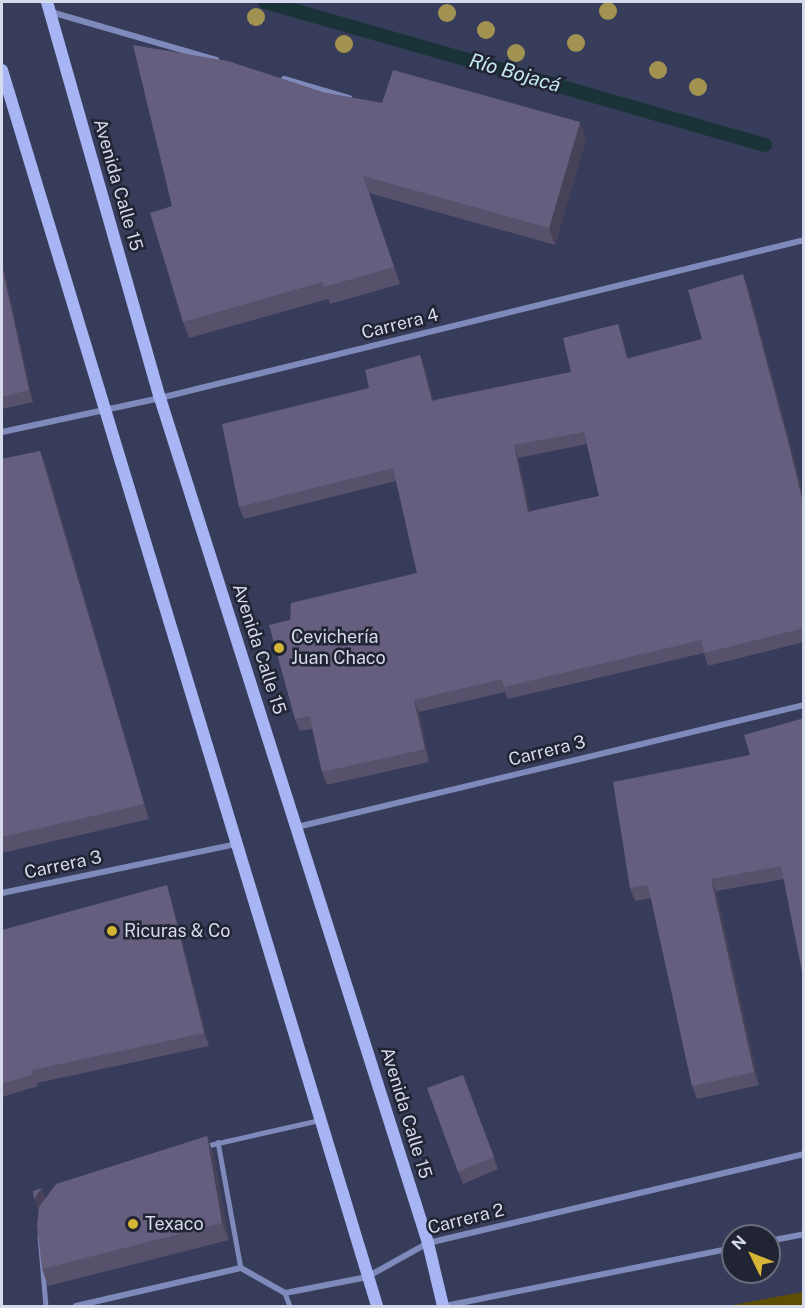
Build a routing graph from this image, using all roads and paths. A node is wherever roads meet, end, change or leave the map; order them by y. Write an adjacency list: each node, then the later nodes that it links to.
1 (48, 7): 2 (street); 7 (main road, Avenida Calle 15)
2 (230, 64)
3 (2, 70): 8 (main road)
4 (276, 77): 5 (street)
5 (357, 100)
6 (804, 240): 7 (street, Carrera 4)
7 (160, 398): 8 (street, Carrera 4); 11 (main road, Avenida Calle 15)
8 (105, 409): 9 (street, Carrera 4); 12 (main road)
9 (2, 432)
10 (804, 705): 11 (street, Carrera 3)
11 (297, 827): 21 (main road, Avenida Calle 15)
12 (236, 844): 13 (street, Carrera 3); 14 (main road)
13 (2, 893)
14 (321, 1120): 15 (lane); 24 (main road)
15 (218, 1142): 16 (lane); 23 (lane)
16 (196, 1148)
17 (804, 1154): 21 (street, Carrera 2)
18 (40, 1231): 26 (lane)
19 (804, 1234): 20 (street)
20 (781, 1239)
21 (428, 1243): 24 (street, Carrera 2); 30 (main road, Avenida Calle 15)
22 (721, 1250): 30 (street)
23 (241, 1268): 25 (street); 27 (street)
24 (367, 1277): 25 (street, Carrera 2); 29 (main road)
25 (285, 1293): 28 (lane)
26 (46, 1306)
27 (76, 1306)
28 (290, 1306)
29 (377, 1306)
30 (444, 1306)

